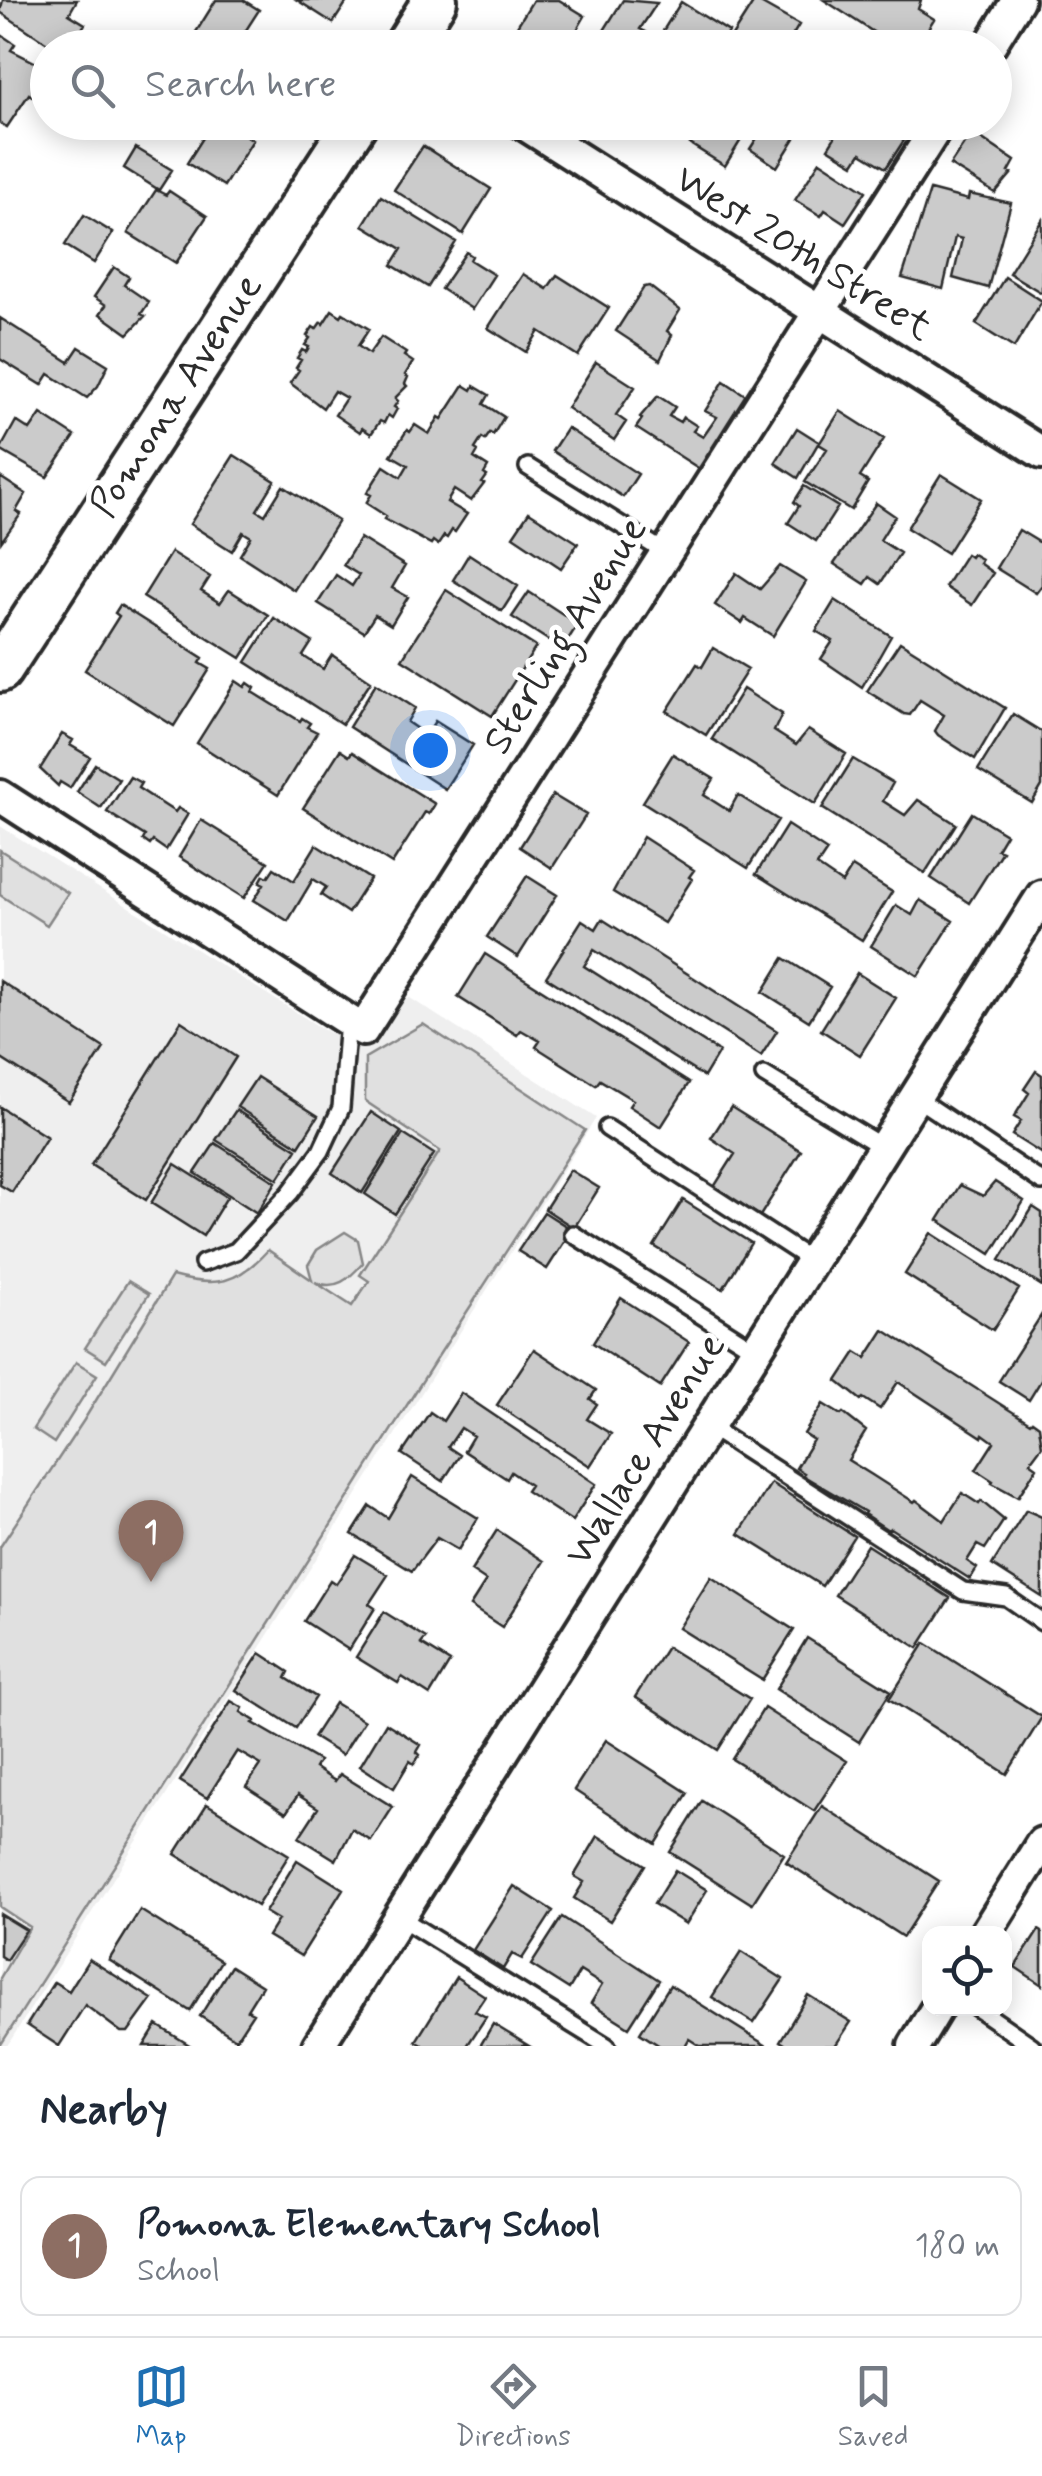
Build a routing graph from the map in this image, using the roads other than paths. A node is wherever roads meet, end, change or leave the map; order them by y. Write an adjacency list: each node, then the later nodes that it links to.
1 (435, 0): 3 (street)
2 (1018, 0): 4 (street)
3 (416, 30)
4 (999, 30)
5 (344, 140): 12 (street, Pomona Avenue)
6 (549, 140): 8 (street, West 20th Street)
7 (929, 140): 8 (street, Sterling Avenue)
8 (820, 312): 9 (street, West 20th Street); 11 (street, Sterling Avenue)
9 (1042, 453)
10 (528, 467): 11 (lane)
11 (666, 553): 15 (street, Sterling Avenue)
12 (0, 670)
13 (0, 796): 15 (street)
14 (1042, 896): 17 (street, Wallace Avenue)
15 (348, 1020): 23 (lane)
16 (764, 1076): 19 (lane)
17 (915, 1097): 19 (street, Wallace Avenue); 20 (lane)
18 (608, 1128): 22 (lane)
19 (884, 1148): 22 (street, Wallace Avenue)
20 (1042, 1182)
21 (574, 1234): 24 (lane)
22 (812, 1262): 24 (street, Wallace Avenue)
23 (204, 1263)
24 (756, 1350): 25 (street, Wallace Avenue)
25 (708, 1426): 26 (lane); 29 (street, Wallace Avenue)
26 (1042, 1622)
27 (1042, 1843): 28 (street)
28 (1033, 1877): 30 (street)
29 (398, 1917): 33 (street, Wallace Avenue); 34 (lane)
30 (992, 1926)
31 (933, 2016): 35 (street)
32 (989, 2016): 36 (lane)
33 (318, 2046)
34 (607, 2046)
35 (914, 2046)
36 (1032, 2046)

